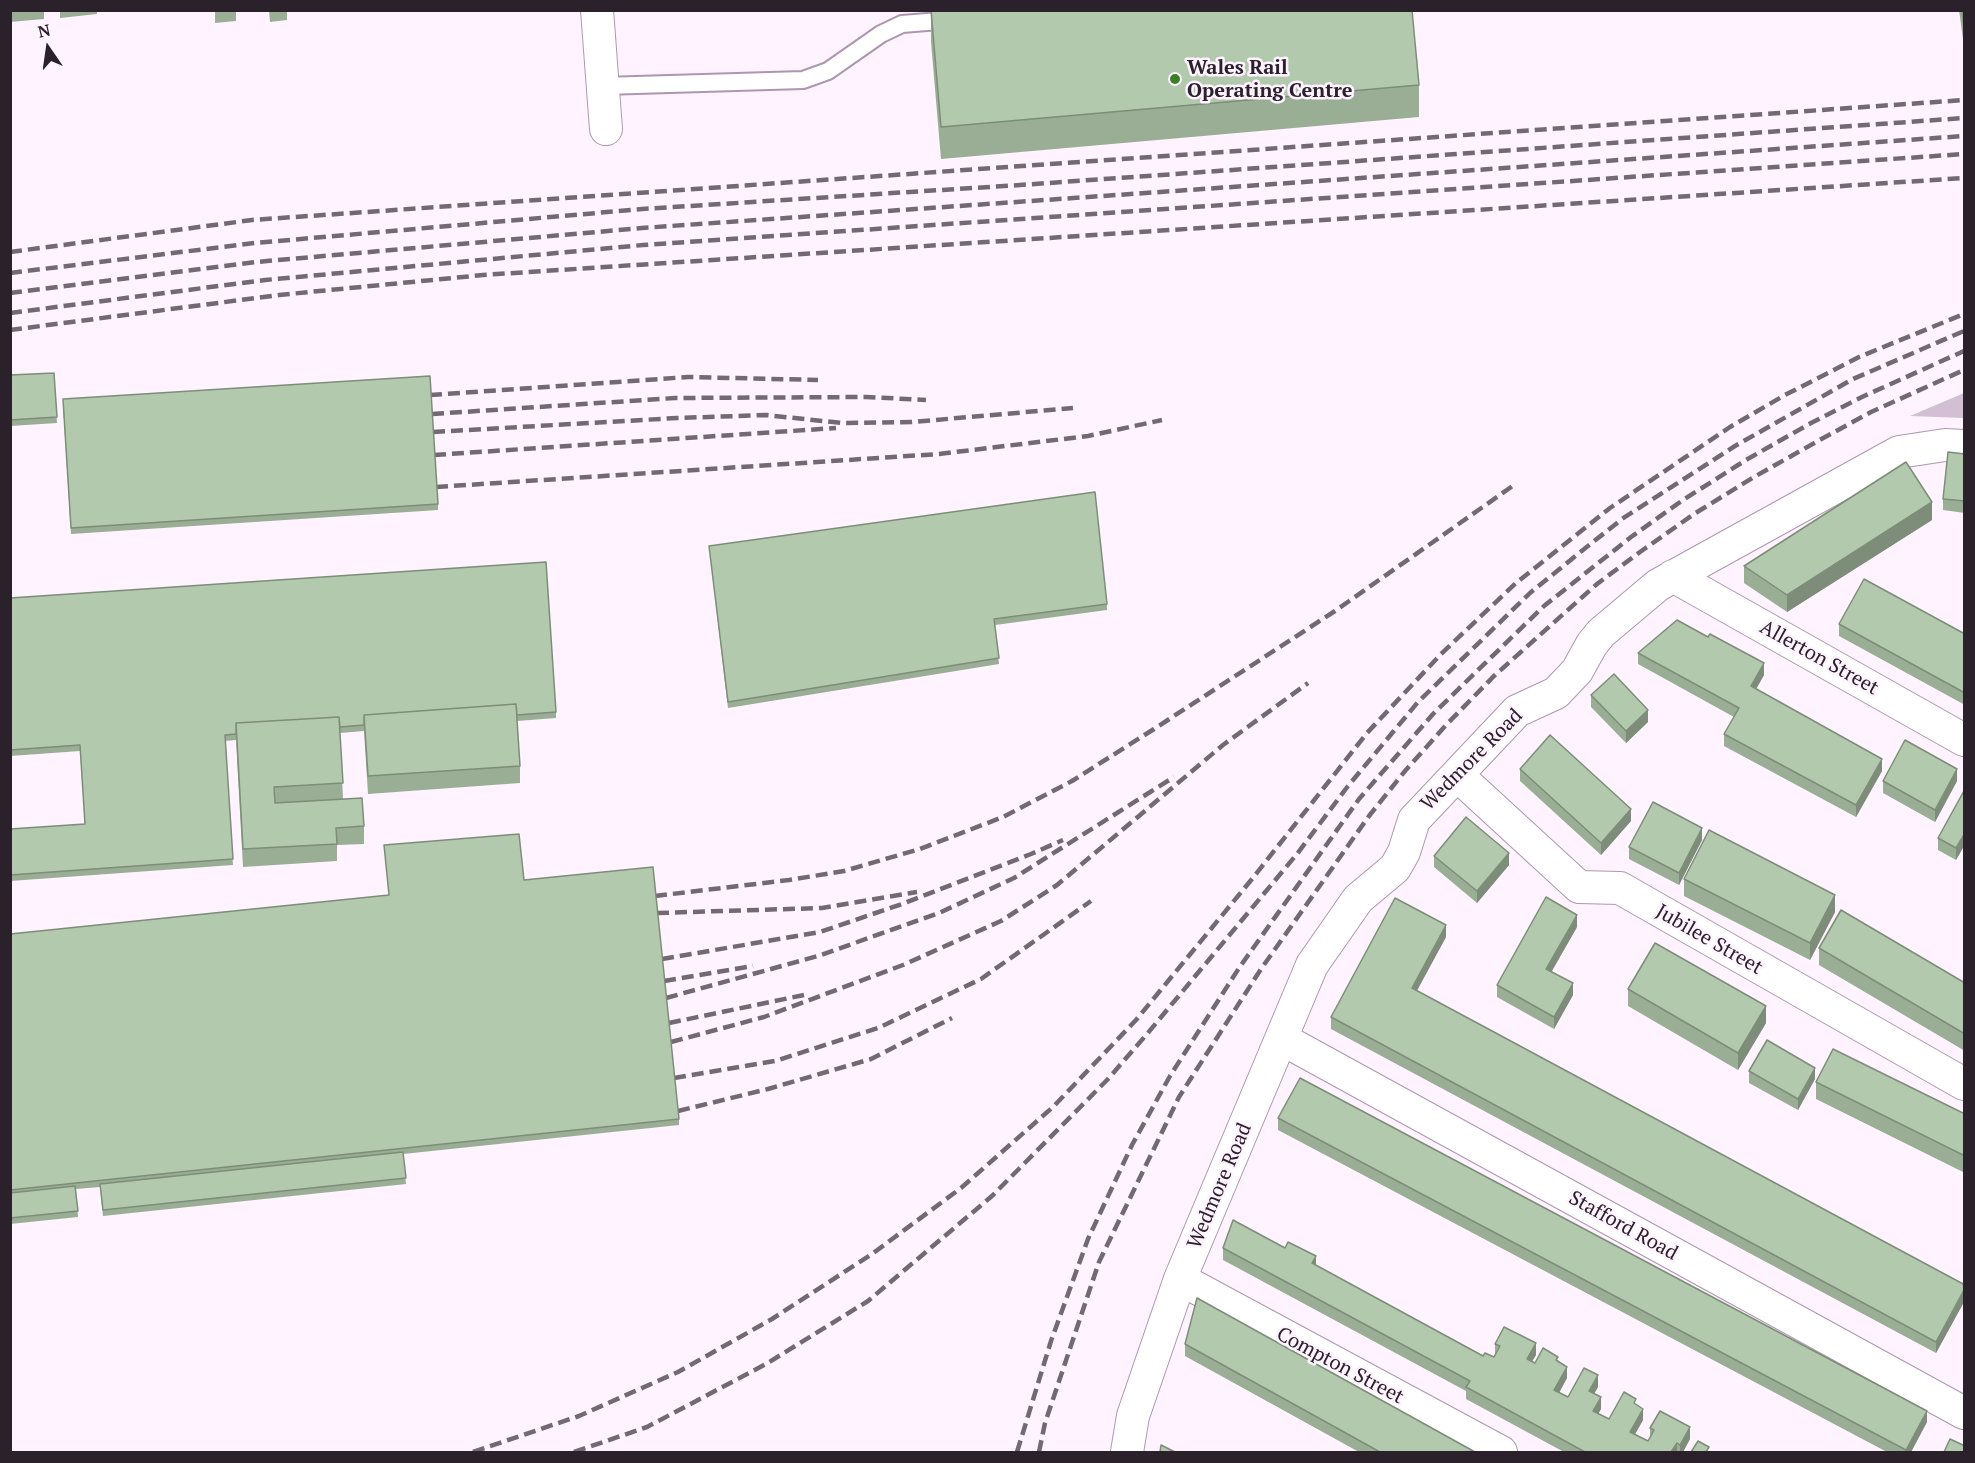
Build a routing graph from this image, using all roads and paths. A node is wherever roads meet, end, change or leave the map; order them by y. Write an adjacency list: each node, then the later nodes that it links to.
1 (597, 10): 3 (street)
2 (969, 18): 3 (lane)
3 (603, 86): 4 (street)
4 (606, 129)
5 (1965, 446): 6 (street, Wedmore Road)
6 (1673, 576): 7 (street, Allerton Street); 9 (street, Wedmore Road)
7 (1965, 740)
8 (1469, 786): 10 (street, Jubilee Street)
9 (1282, 1039): 11 (street, Wedmore Road); 12 (street, Stafford Road)
10 (1965, 1084)
11 (1180, 1279): 13 (street, Wedmore Road); 14 (street, Compton Street)
12 (1965, 1413)
13 (1127, 1452)
14 (1501, 1452)

